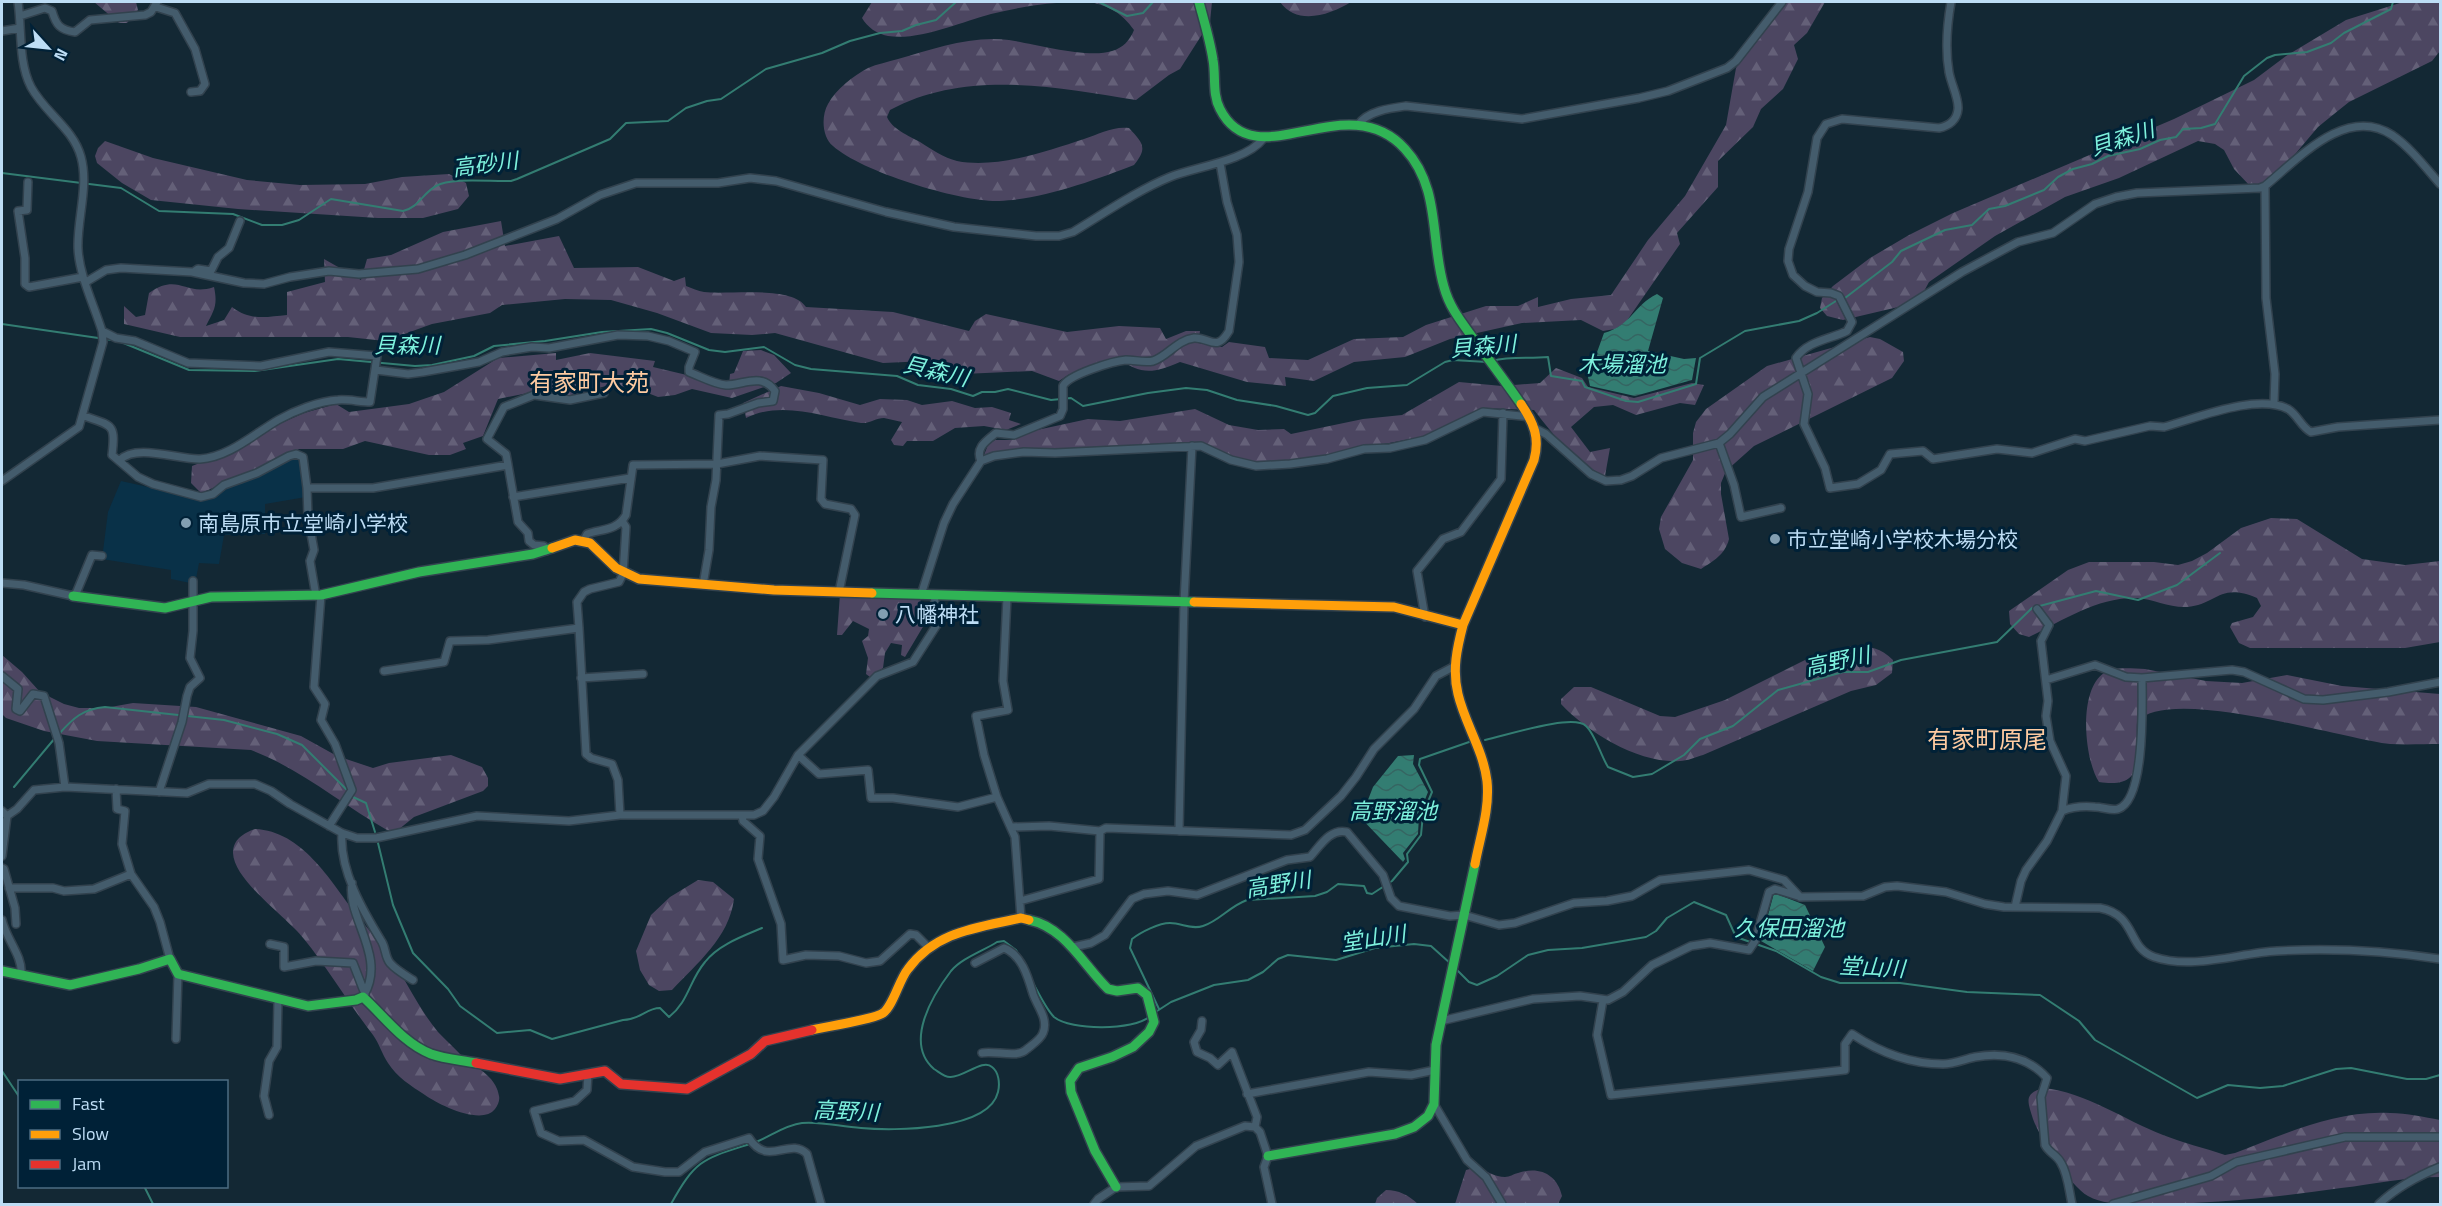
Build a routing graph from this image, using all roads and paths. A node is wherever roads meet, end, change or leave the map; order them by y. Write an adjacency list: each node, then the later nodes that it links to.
1 (18, 2): 6 (street)
2 (1199, 2): 11 (street)
3 (1782, 2): 10 (street)
4 (1951, 2): 21 (street)
5 (157, 4): 6 (street); 9 (street)
6 (20, 16): 7 (street)
7 (20, 28): 8 (street); 18 (street)
8 (2, 31)
9 (191, 92)
10 (1358, 124): 11 (street); 26 (street)
11 (1263, 139): 12 (street)
12 (1220, 163): 17 (street); 32 (street)
13 (28, 182): 18 (street)
14 (2440, 184): 15 (street)
15 (2265, 186): 21 (street); 23 (street)
16 (240, 221): 17 (street)
17 (192, 272): 18 (street)
18 (85, 280): 19 (street)
19 (103, 335): 20 (street); 25 (street)
20 (376, 365): 31 (street); 33 (street)
21 (1802, 375): 23 (street); 29 (street)
22 (604, 393): 34 (street)
23 (2274, 403): 27 (street)
24 (1503, 413): 26 (street); 30 (street); 57 (street)
25 (84, 416): 31 (street); 36 (street)
26 (1530, 417): 28 (street)
27 (2440, 420)
28 (1536, 429): 29 (street); 58 (street)
29 (1719, 442): 39 (street)
30 (1192, 446): 32 (street); 55 (street)
31 (120, 460): 37 (street)
32 (981, 461): 50 (street)
33 (717, 464): 35 (street); 47 (street); 48 (street)
34 (508, 465): 37 (street); 38 (street)
35 (630, 478): 38 (street); 40 (street)
36 (2, 480)
37 (307, 488): 49 (street)
38 (513, 496): 42 (street)
39 (1781, 508)
40 (622, 521): 41 (street); 44 (street)
41 (584, 540): 42 (street); 44 (street)
42 (546, 551): 49 (street)
43 (102, 556): 52 (street)
44 (623, 574): 47 (street); 59 (street)
45 (193, 581): 54 (street)
46 (2, 583): 52 (street)
47 (703, 585): 48 (street)
48 (839, 592): 50 (street)
49 (319, 595): 54 (street); 77 (street)
50 (921, 595): 51 (street)
51 (934, 595): 53 (street); 68 (street)
52 (74, 596): 54 (street)
53 (1007, 597): 55 (street); 72 (street)
54 (193, 601): 71 (street)
55 (1184, 602): 57 (street); 80 (street)
56 (2037, 609): 66 (street)
57 (1425, 616): 58 (street)
58 (1463, 626): 60 (street)
59 (579, 628): 61 (street); 64 (street)
60 (1455, 666): 80 (street); 90 (street)
61 (384, 671)
62 (643, 674): 64 (street)
63 (2, 676): 69 (street)
64 (581, 678): 75 (street)
65 (2142, 678): 66 (street); 67 (street); 73 (street)
66 (2046, 680): 73 (street)
67 (2440, 682)
68 (798, 756): 72 (street); 76 (street)
69 (65, 787): 70 (street); 74 (street)
70 (116, 789): 71 (street); 84 (street)
71 (159, 792): 77 (street)
72 (997, 797): 78 (street)
73 (2062, 811): 89 (street)
74 (4, 814): 82 (street)
75 (620, 815): 76 (street); 81 (street)
76 (742, 815): 95 (street)
77 (329, 826): 81 (street)
78 (1012, 827): 79 (street); 88 (street)
79 (1100, 831): 80 (street); 88 (street)
80 (1179, 831)
81 (342, 833): 85 (street)
82 (2, 856)
83 (2, 868): 86 (street)
84 (131, 873): 86 (street); 97 (street)
85 (352, 881): 103 (street); 104 (street)
86 (9, 888): 93 (street)
87 (1801, 897): 89 (street); 90 (street); 106 (street)
88 (1020, 901): 91 (street)
89 (2015, 907): 98 (street)
90 (1464, 915): 96 (street); 108 (street)
91 (1021, 918): 95 (street); 96 (street)
92 (2, 920): 101 (street)
93 (16, 924)
94 (270, 944): 104 (street)
95 (928, 947): 112 (street)
96 (1073, 947): 120 (street)
97 (170, 959): 101 (street); 102 (street)
98 (2440, 959)
99 (975, 963): 110 (street)
100 (2, 971): 101 (street)
101 (21, 974)
102 (178, 974): 105 (street); 109 (street)
103 (413, 980)
104 (364, 995): 105 (street); 112 (street)
105 (278, 1000): 115 (street)
106 (1603, 1000): 108 (street); 125 (street)
107 (1202, 1021): 113 (street)
108 (1440, 1021): 111 (street)
109 (176, 1039)
110 (982, 1053)
111 (1435, 1070): 113 (street); 114 (street)
112 (588, 1074): 121 (street)
113 (1247, 1094): 116 (street)
114 (1434, 1104): 118 (street); 124 (street)
115 (269, 1115)
116 (1255, 1127): 118 (street); 120 (street)
117 (2440, 1137): 126 (street)
118 (1268, 1156): 123 (street)
119 (2440, 1167): 127 (street)
120 (1116, 1187): 122 (street)
121 (821, 1204)
122 (1095, 1204)
123 (1272, 1204)
124 (1502, 1204)
125 (2072, 1204)
126 (2113, 1204)
127 (2379, 1204)

